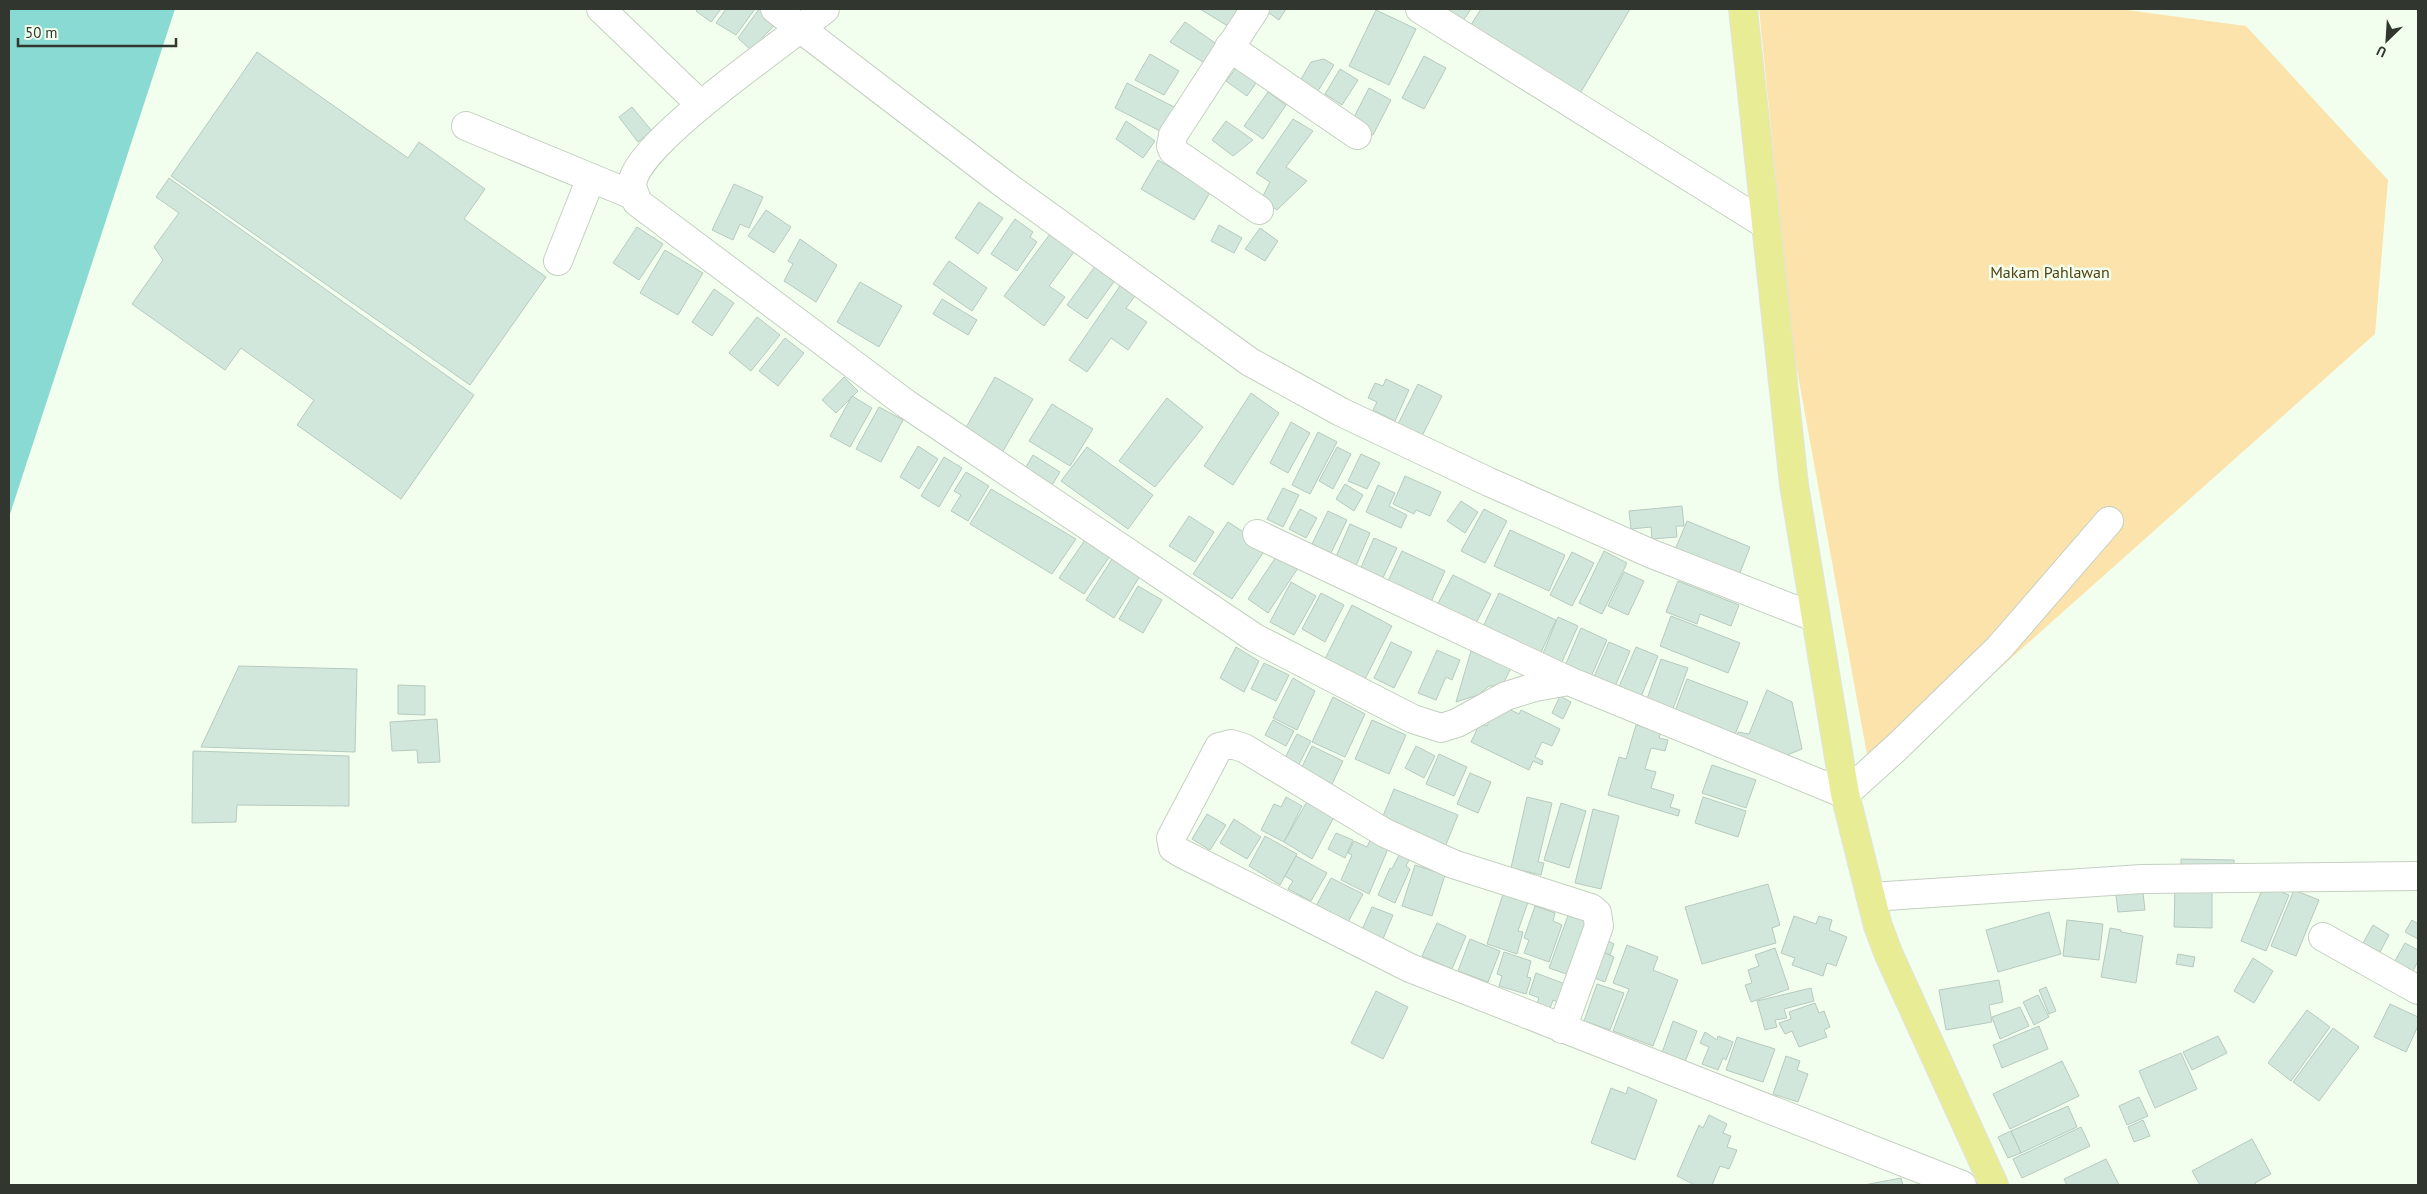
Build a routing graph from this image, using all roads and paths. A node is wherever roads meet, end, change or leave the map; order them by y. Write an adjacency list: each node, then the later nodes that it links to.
1 (601, 9): 9 (street)
2 (775, 9): 7 (street)
3 (825, 9): 7 (street)
4 (1255, 9): 8 (street)
5 (1420, 9): 15 (street)
6 (1743, 9): 15 (main road)
7 (800, 30): 9 (street); 19 (street)
8 (1229, 47): 11 (street); 14 (street)
9 (700, 105): 13 (street)
10 (466, 126): 12 (street)
11 (1357, 135)
12 (591, 178): 13 (street); 16 (street)
13 (635, 196): 20 (street)
14 (1260, 210)
15 (1765, 224): 19 (main road)
16 (558, 261)
17 (2109, 521): 21 (street)
18 (1257, 534): 20 (street)
19 (1814, 617): 21 (main road)
20 (1569, 681): 21 (street)
21 (1845, 794): 23 (main road)
22 (2418, 876): 23 (street)
23 (1871, 897): 28 (main road)
24 (2323, 936): 25 (street)
25 (2418, 990)
26 (1562, 1029): 26 (street); 27 (street)
27 (1962, 1185)
28 (1994, 1185)

